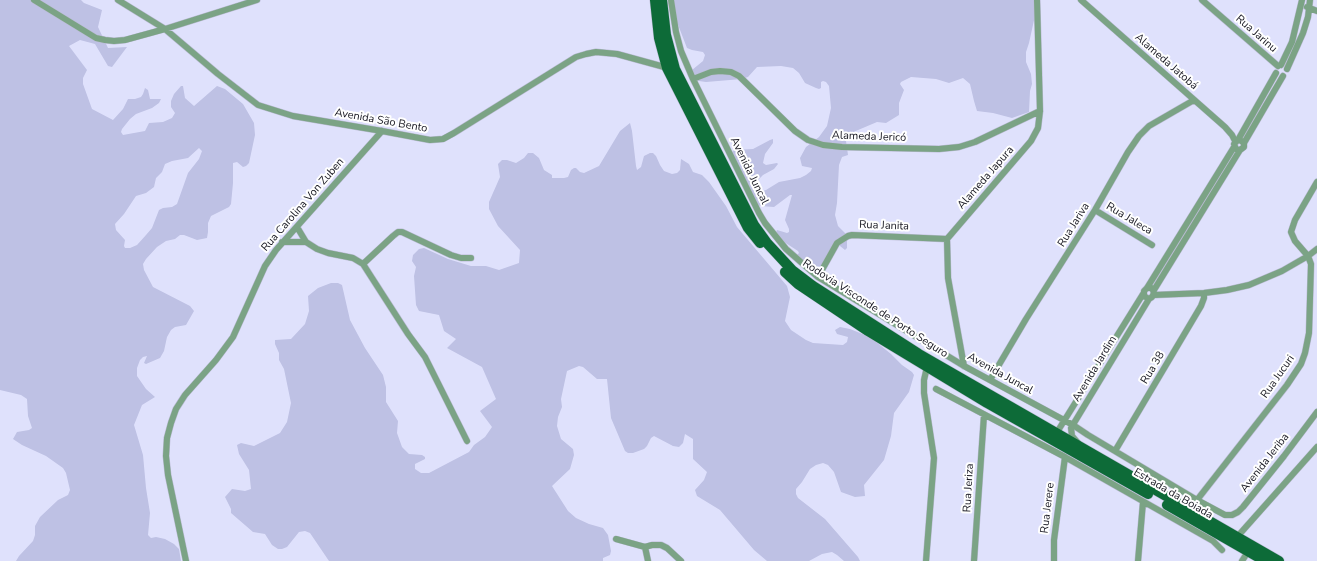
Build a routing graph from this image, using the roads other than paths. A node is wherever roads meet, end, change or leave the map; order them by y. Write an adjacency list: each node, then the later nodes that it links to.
1 (34, 0): 14 (street)
2 (118, 0): 14 (street, Avenida São Bento)
3 (257, 0): 14 (street)
4 (655, 0): 16 (main road, Rodovia Visconde de Porto Seguro)
5 (662, 0): 16 (main road, Rodovia Visconde de Porto Seguro)
6 (671, 0): 19 (street, Avenida Juncal)
7 (1038, 0): 21 (street, Alameda Japura)
8 (1081, 0): 20 (street, Alameda Jatobá)
9 (1202, 0): 15 (street, Rua Jarinu)
10 (1310, 0): 12 (street)
11 (1302, 2): 12 (street); 15 (street)
12 (1310, 8): 13 (street); 15 (street)
13 (1317, 11)
14 (165, 29): 22 (street, Avenida São Bento)
15 (1282, 67): 17 (street, Avenida Jardim); 18 (street, Avenida Jardim)
16 (671, 68): 22 (street, Avenida São Bento); 41 (main road, Rodovia Visconde de Porto Seguro); 48 (main road, Rodovia Visconde de Porto Seguro)
17 (1276, 73): 18 (street); 23 (street, Avenida Jardim)
18 (1283, 76): 23 (street, Avenida Jardim)
19 (694, 79): 21 (street, Alameda Jericó); 35 (street, Avenida Juncal)
20 (1194, 100): 23 (street, Alameda Jatobá); 25 (street, Rua Jariva)
21 (1040, 111): 27 (street, Alameda Japura)
22 (382, 131): 26 (street, Rua Carolina Von Zuben)
23 (1238, 144): 36 (street, Avenida Jardim); 39 (street, Avenida Jardim)
24 (1317, 182): 32 (street)
25 (1095, 210): 30 (street, Rua Jaleca); 42 (street, Rua Jariva)
26 (297, 227): 28 (street, Rua Carolina Von Zuben); 29 (street)
27 (947, 239): 35 (street, Rua Janita); 40 (street)
28 (282, 242): 29 (street); 63 (street, Rua Carolina Von Zuben)
29 (306, 242): 34 (street)
30 (1152, 244)
31 (1317, 250): 32 (street)
32 (1308, 256): 37 (street); 54 (street, Rua Jucuri)
33 (471, 258): 34 (street)
34 (363, 264): 49 (street)
35 (818, 277): 40 (street, Avenida Juncal)
36 (1147, 288): 38 (street, Avenida Jardim); 39 (street)
37 (1204, 293): 39 (street); 52 (street, Rua 38)
38 (1143, 294): 39 (street); 46 (street, Avenida Jardim)
39 (1152, 295): 47 (street, Avenida Jardim)
40 (964, 366): 42 (street, Avenida Juncal)
41 (927, 367): 53 (main road, Rodovia Visconde de Porto Seguro); 66 (street)
42 (990, 380): 46 (street, Avenida Juncal)
43 (936, 389): 45 (street)
44 (1317, 412): 56 (street, Avenida Jeriba)
45 (984, 415): 53 (street); 67 (street, Rua Jeriza)
46 (1066, 421): 47 (street, Avenida Juncal); 48 (street, Avenida Jardim)
47 (1073, 425): 51 (street); 52 (street, Avenida Juncal)
48 (1058, 434): 51 (main road, Rodovia Visconde de Porto Seguro); 53 (main road)
49 (467, 441)
50 (1317, 447): 57 (street)
51 (1083, 448): 57 (main road, Estrada da Boiada)
52 (1115, 451): 54 (street, Avenida Juncal)
53 (1066, 453): 55 (street); 60 (main road, Estrada da Boiada); 68 (street, Rua Jerere)
54 (1197, 500): 56 (street, Avenida Juncal)
55 (1143, 502): 61 (street); 69 (street)
56 (1221, 514)
57 (1237, 537): 60 (main road, Estrada da Boiada)
58 (616, 539): 59 (street)
59 (645, 547): 64 (street); 65 (street)
60 (1250, 548): 62 (main road, Estrada da Boiada); 70 (street)
61 (1222, 550)
62 (1260, 557): 71 (main road, Estrada da Boiada)
63 (186, 561)
64 (648, 561)
65 (681, 561)
66 (926, 561)
67 (974, 561)
68 (1054, 561)
69 (1138, 561)
70 (1242, 561)
71 (1279, 561)

